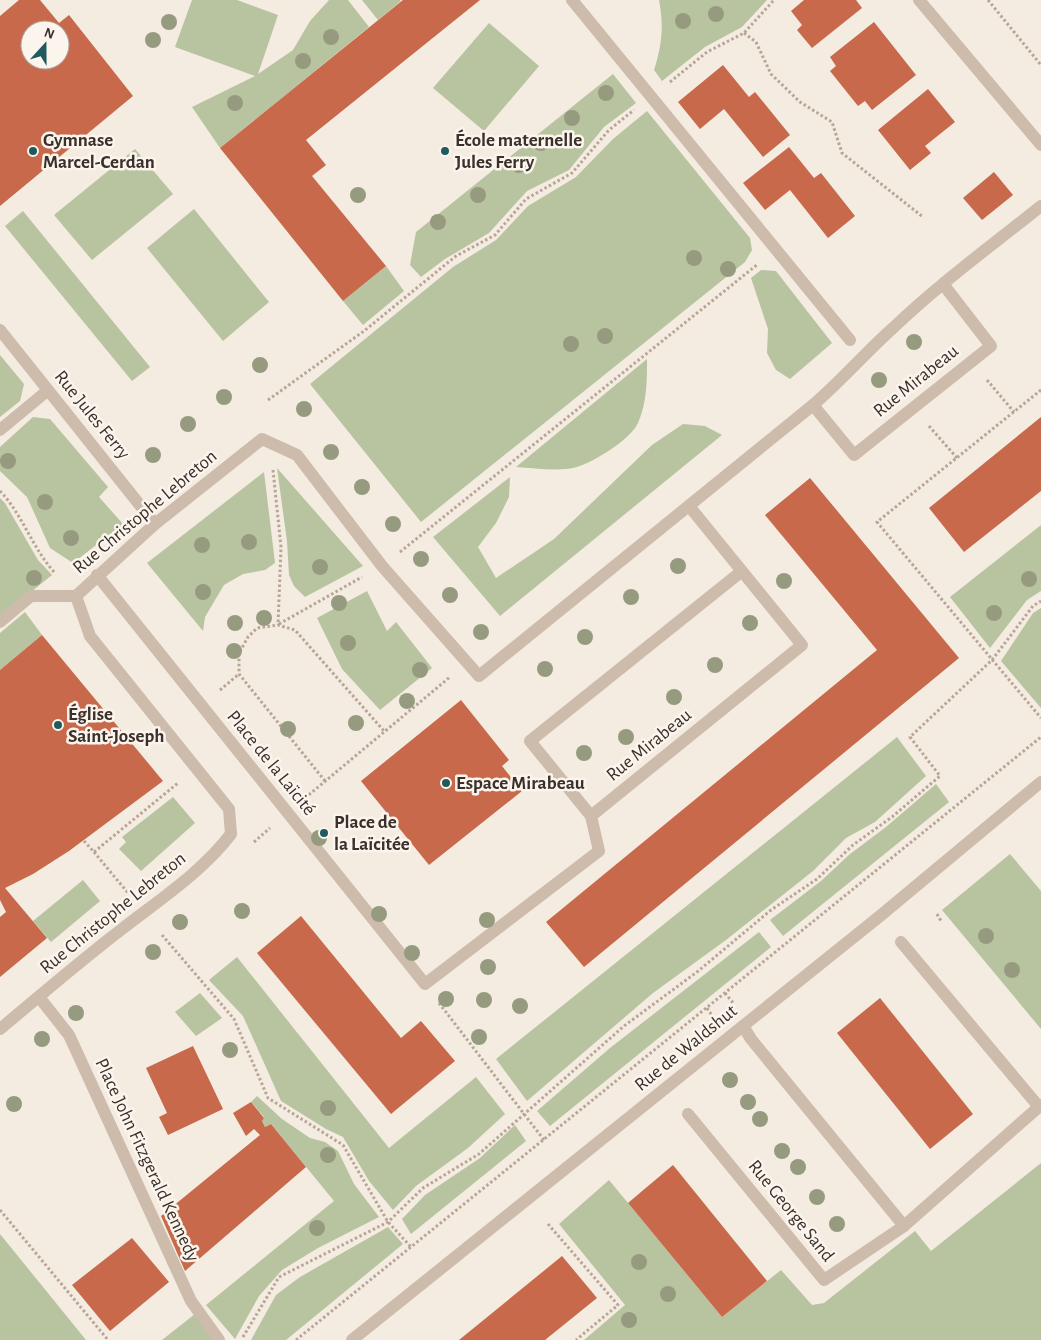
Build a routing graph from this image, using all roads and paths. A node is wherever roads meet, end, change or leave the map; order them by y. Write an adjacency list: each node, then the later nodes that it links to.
1 (572, 0): 7 (street)
2 (774, 0): 5 (path)
3 (920, 0): 8 (street)
4 (988, 0): 6 (path)
5 (744, 32): 7 (path); 10 (path)
6 (1041, 65)
7 (651, 97): 11 (street); 18 (path)
8 (1041, 145)
9 (1041, 206): 12 (street)
10 (923, 216)
11 (776, 249): 14 (street); 28 (path)
12 (943, 284): 15 (street, Rue Mirabeau); 19 (street)
13 (0, 330): 17 (street, Rue Jules Ferry)
14 (850, 340)
15 (972, 361): 20 (street, Rue Mirabeau); 21 (path)
16 (1041, 390): 21 (path)
17 (48, 391): 22 (street); 27 (street, Rue Jules Ferry)
18 (268, 400)
19 (812, 406): 20 (street, Rue Mirabeau); 26 (street)
20 (914, 408): 23 (path)
21 (1014, 412): 23 (path)
22 (0, 430)
23 (957, 458): 37 (path)
24 (272, 464): 36 (path)
25 (0, 491): 30 (path)
26 (689, 506): 28 (street, Rue Christophe Lebreton); 29 (street, Rue Mirabeau)
27 (155, 524): 28 (street, Rue Christophe Lebreton); 31 (street, Rue Christophe Lebreton)
28 (382, 566)
29 (742, 570): 46 (street, Rue Mirabeau); 46 (street)
30 (55, 574)
31 (97, 575): 33 (street, Rue Christophe Lebreton); 45 (street, Place de la Laïcité)
32 (365, 576): 36 (path)
33 (76, 596): 35 (street); 55 (street, Rue Christophe Lebreton)
34 (1041, 601): 37 (path)
35 (0, 622)
36 (278, 625): 40 (path); 42 (path)
37 (992, 660): 39 (path); 59 (path)
38 (456, 672): 40 (path)
39 (1041, 718)
40 (384, 731): 42 (path)
41 (1041, 737): 61 (path)
42 (326, 781): 45 (path)
43 (179, 782): 48 (path)
44 (1041, 782): 56 (street, Rue de Waldshut)
45 (287, 813): 54 (street, Place de la Laïcité)
46 (591, 816): 54 (street)
47 (84, 841): 48 (path)
48 (94, 852): 49 (path)
49 (128, 894)
50 (937, 914): 51 (path)
51 (942, 921)
52 (162, 935): 63 (path)
53 (901, 942): 58 (street)
54 (425, 984): 59 (path)
55 (39, 997): 57 (street, Rue Christophe Lebreton); 68 (street, Place John Fitzgerald Kennedy)
56 (743, 1026): 65 (street); 71 (street, Rue de Waldshut)
57 (0, 1029)
58 (1040, 1106): 65 (street, Rue George Sand)
59 (523, 1113): 61 (path); 63 (path)
60 (688, 1114): 65 (street, Rue George Sand)
61 (544, 1140): 66 (path)
62 (0, 1210): 67 (path)
63 (388, 1222): 66 (path); 69 (path)
64 (548, 1224): 72 (path)
65 (904, 1226)
66 (411, 1247): 70 (path)
67 (108, 1340)
68 (219, 1340)
69 (241, 1340)
70 (296, 1340)
71 (352, 1340)
72 (576, 1340)

